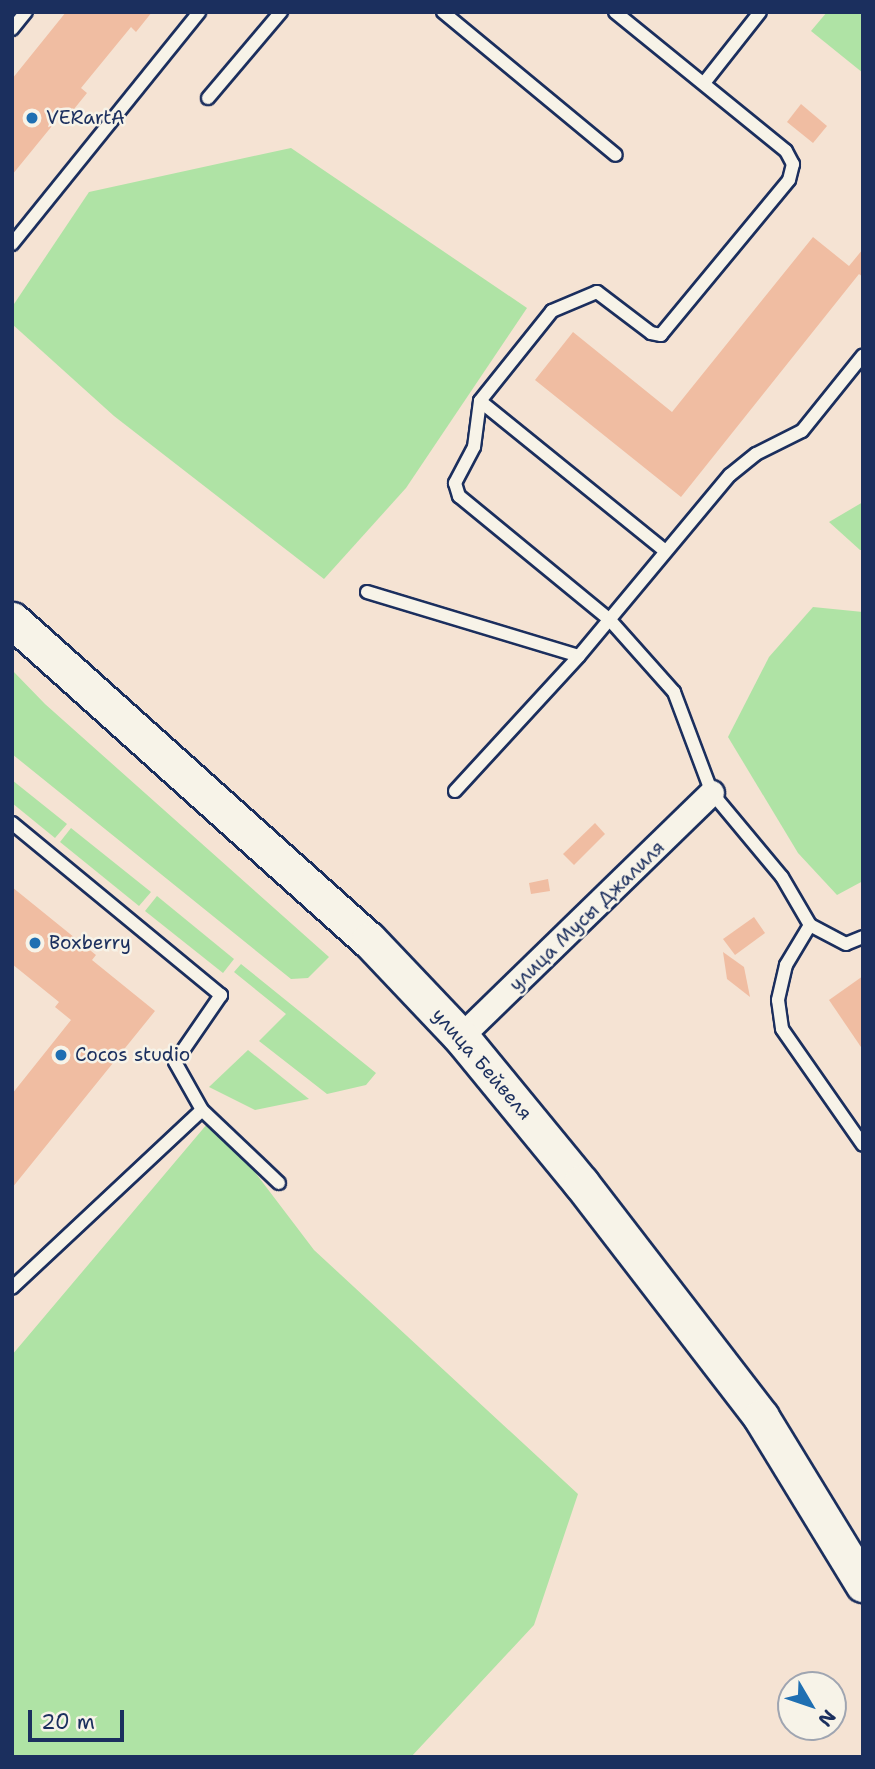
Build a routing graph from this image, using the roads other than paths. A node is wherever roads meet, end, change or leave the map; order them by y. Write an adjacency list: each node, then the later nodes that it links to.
1 (26, 12): 7 (lane)
2 (199, 12): 11 (lane)
3 (281, 12): 9 (lane)
4 (443, 12): 10 (lane)
5 (615, 12): 8 (lane)
6 (760, 12): 8 (lane)
7 (12, 29)
8 (704, 83): 13 (lane)
9 (208, 98)
10 (616, 155)
11 (12, 244)
12 (863, 355): 14 (lane)
13 (480, 401): 14 (lane); 16 (lane)
14 (665, 551): 16 (lane)
15 (368, 592): 18 (lane)
16 (609, 619): 18 (lane); 20 (lane)
17 (12, 620): 24 (main road, улица Бейвеля)
18 (579, 656): 19 (lane)
19 (455, 791)
20 (712, 793): 22 (lane); 24 (street, улица Мусы Джалиля)
21 (12, 823): 25 (lane)
22 (810, 925): 23 (lane); 26 (lane)
23 (863, 937)
24 (461, 1037): 29 (main road, улица Бейвеля)
25 (202, 1110): 27 (lane); 28 (lane)
26 (863, 1145)
27 (279, 1183)
28 (12, 1288)
29 (863, 1584)

